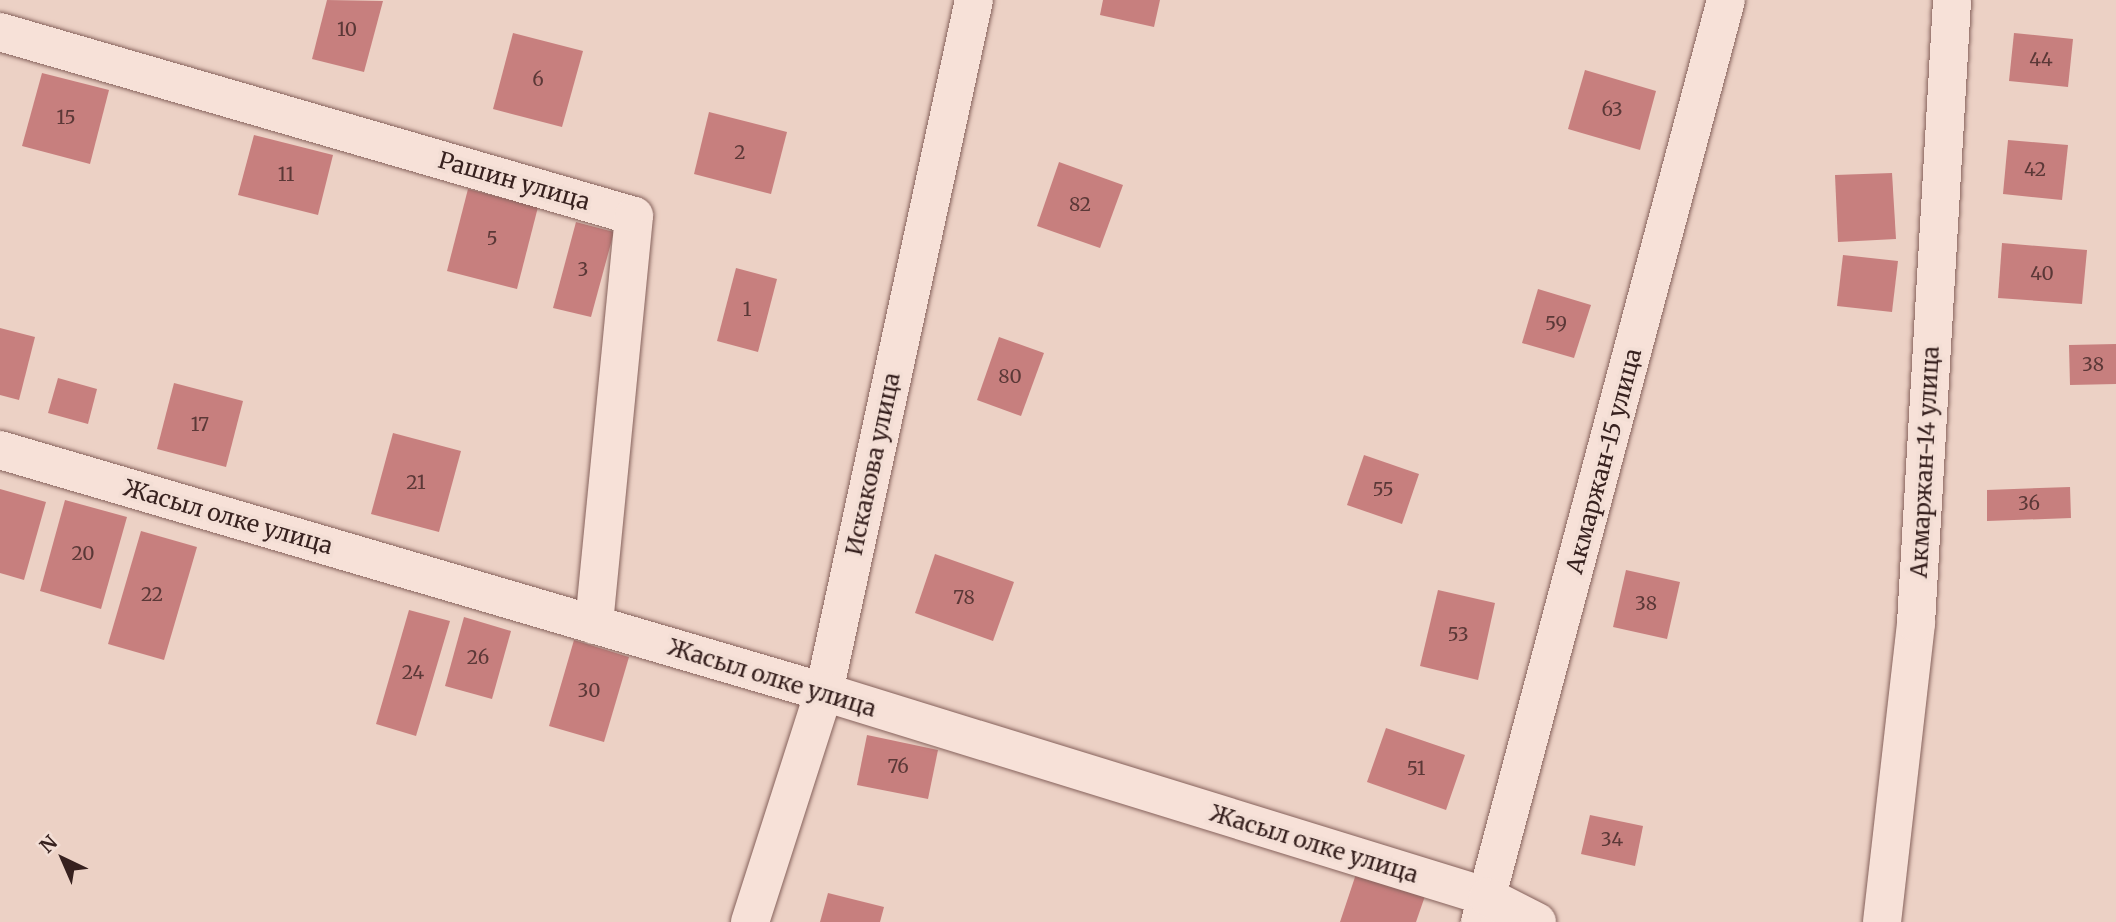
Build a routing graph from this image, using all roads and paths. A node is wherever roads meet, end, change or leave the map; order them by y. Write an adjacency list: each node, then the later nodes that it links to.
1 (974, 0): 7 (street, Искакова улица)
2 (1726, 0): 8 (street, Акмаржан-15 улица)
3 (1952, 0): 11 (street, Акмаржан-14 улица)
4 (0, 32): 6 (street, Рашин улица)
5 (0, 450): 6 (street, Жасыл олке улица)
6 (594, 625): 7 (street, Жасыл олке улица)
7 (824, 692): 8 (street, Жасыл олке улица); 9 (street, Искакова улица)
8 (1484, 910): 10 (street, Жасыл олке улица)
9 (750, 922)
10 (1537, 922)
11 (1882, 922)

